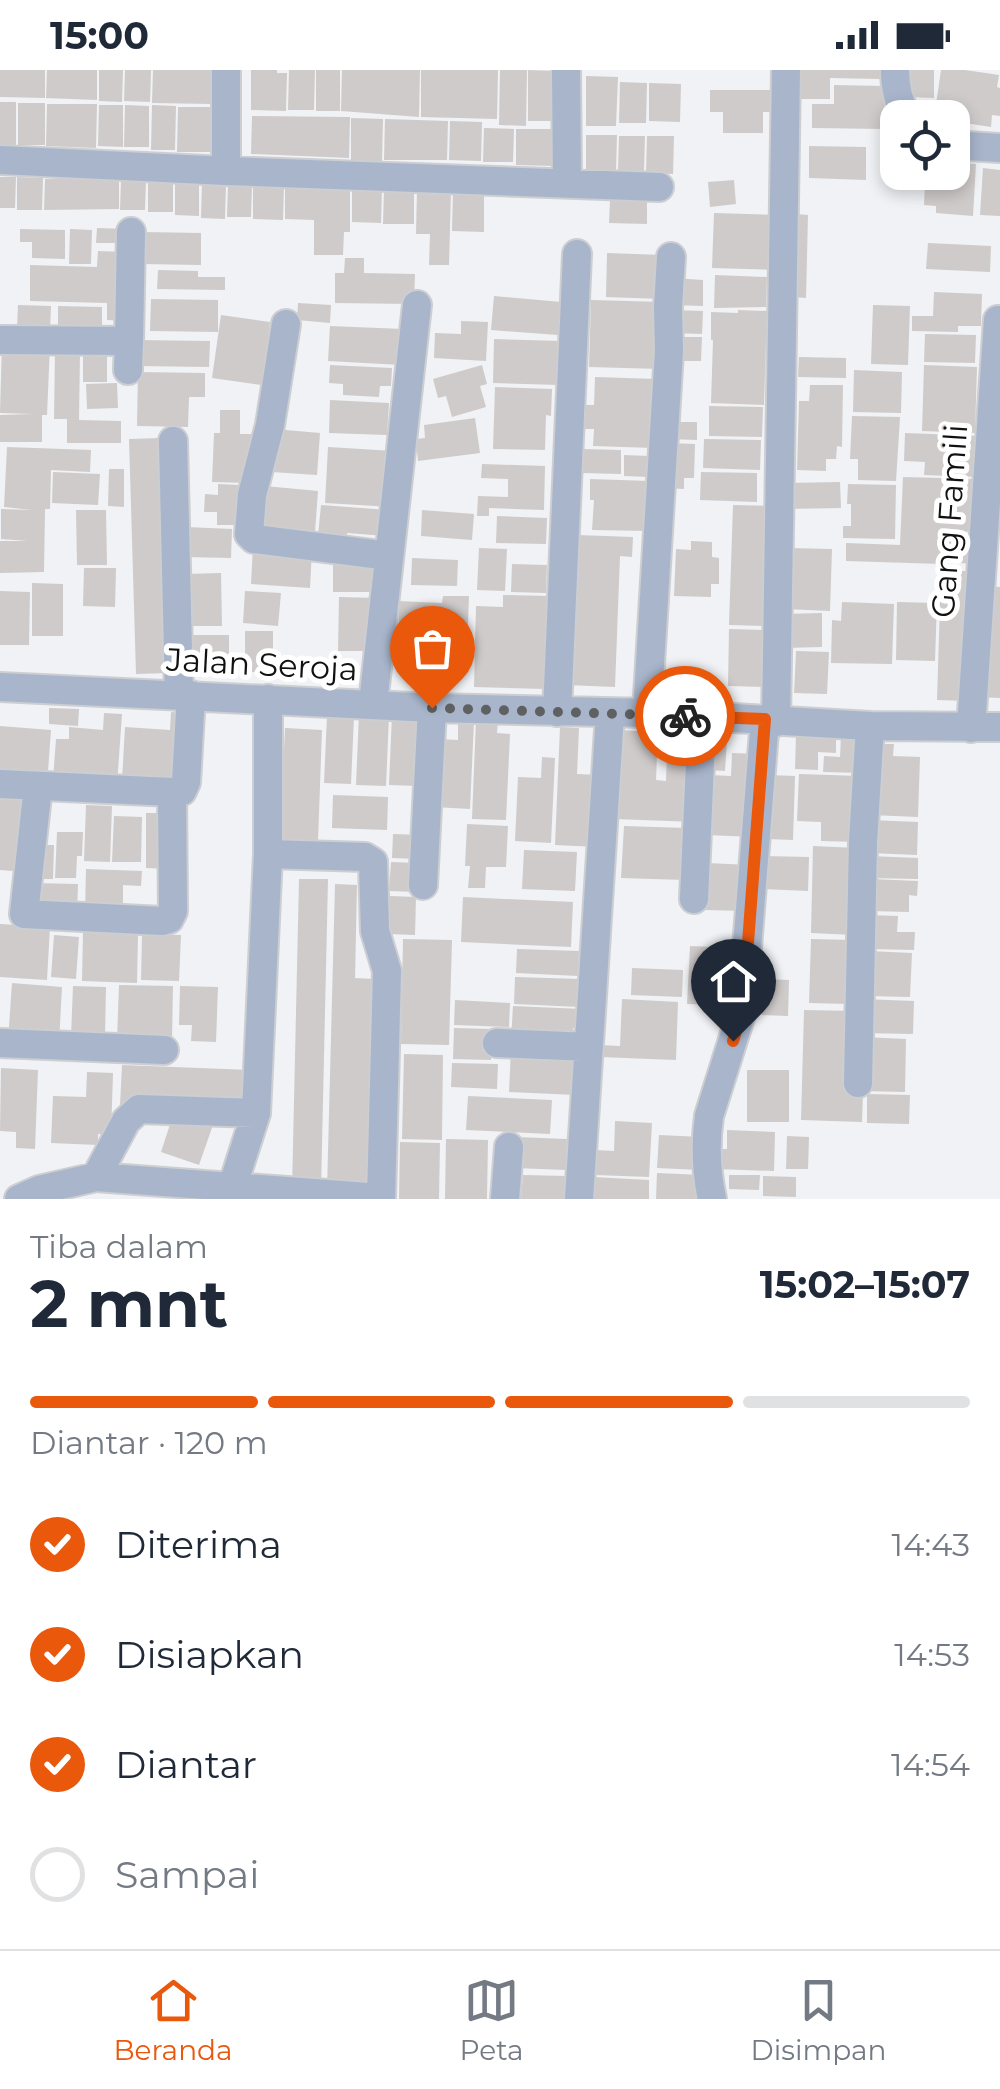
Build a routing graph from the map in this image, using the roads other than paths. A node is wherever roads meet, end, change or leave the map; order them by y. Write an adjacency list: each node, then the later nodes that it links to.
1 (226, 70): 9 (street)
2 (566, 70): 10 (street)
3 (786, 70): 32 (street)
4 (895, 70): 5 (street)
5 (898, 100)
6 (970, 146): 7 (street)
7 (1000, 148)
8 (0, 160): 9 (street)
9 (226, 171): 10 (street)
10 (567, 182): 11 (street)
11 (659, 187)
12 (131, 232): 19 (street)
13 (577, 254): 28 (street)
14 (671, 258): 29 (street)
15 (417, 306): 22 (street)
16 (998, 320): 35 (street, Gang Famili)
17 (286, 324): 22 (street)
18 (0, 340): 19 (street)
19 (129, 341): 20 (street)
20 (128, 370)
21 (173, 441): 24 (street)
22 (390, 556): 26 (street)
23 (0, 686): 24 (street, Jalan Seroja)
24 (185, 695): 25 (street, Jalan Seroja); 38 (street)
25 (268, 698): 26 (street, Jalan Seroja); 39 (street)
26 (374, 704): 27 (street, Jalan Seroja)
27 (432, 708): 28 (street, Jalan Seroja); 40 (street)
28 (557, 712): 30 (street, Jalan Seroja)
29 (647, 713): 30 (street, Jalan Seroja); 31 (street, Jalan Seroja)
30 (610, 714): 44 (street)
31 (702, 716): 32 (street, Jalan Seroja); 41 (street)
32 (770, 721): 33 (street, Jalan Seroja); 55 (street)
33 (870, 726): 35 (street, Jalan Seroja); 46 (street)
34 (1000, 727): 35 (street, Jalan Seroja)
35 (971, 728)
36 (0, 784): 37 (street)
37 (38, 786): 38 (street); 38 (street)
38 (172, 792)
39 (268, 854): 47 (street); 51 (street)
40 (423, 885)
41 (694, 899)
42 (0, 1043): 45 (street)
43 (497, 1043): 44 (street)
44 (589, 1047): 54 (street)
45 (164, 1050)
46 (858, 1083)
47 (256, 1113): 49 (street); 50 (street)
48 (510, 1147): 53 (street)
49 (96, 1178): 50 (street); 52 (street)
50 (232, 1188): 51 (street)
51 (381, 1198)
52 (19, 1199)
53 (505, 1199)
54 (579, 1199)
55 (712, 1199)

